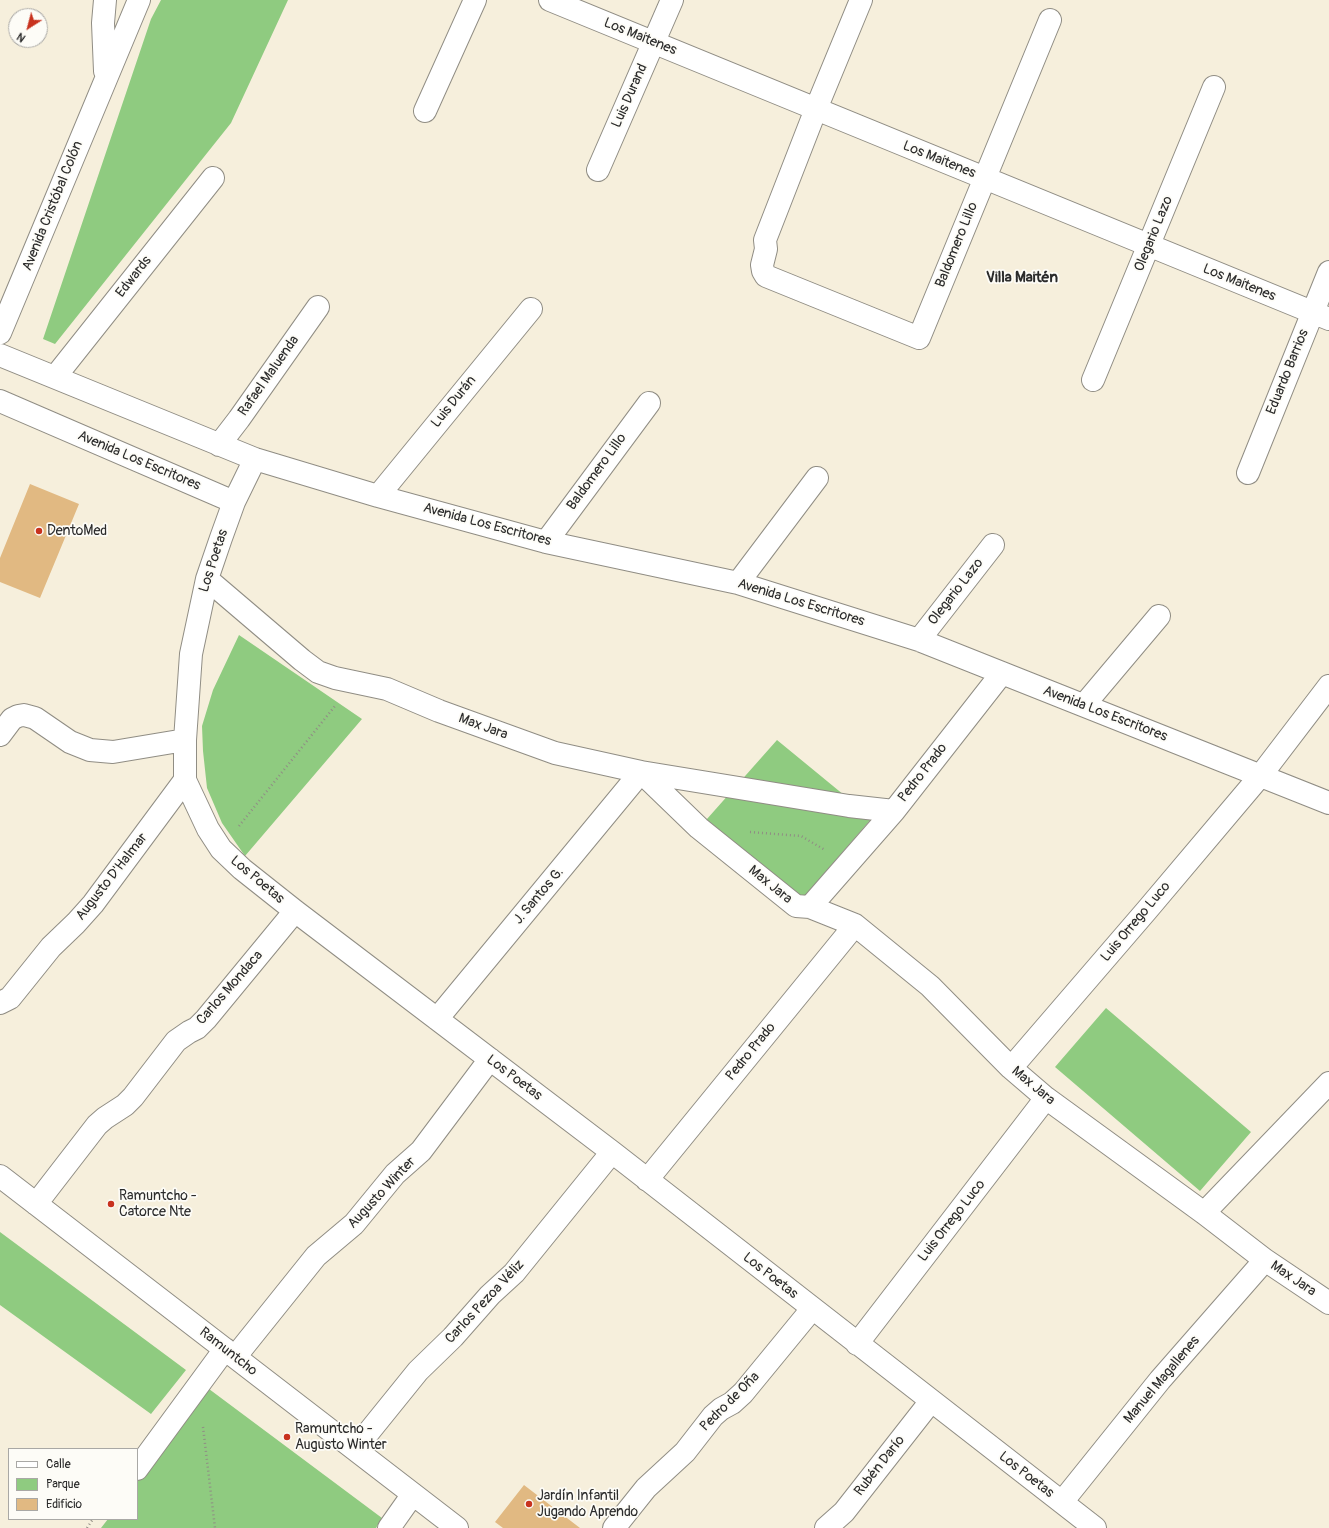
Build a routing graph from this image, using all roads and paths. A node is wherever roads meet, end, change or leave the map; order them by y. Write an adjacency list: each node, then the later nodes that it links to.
1 (105, 0): 9 (street, Avenida Cristóbal Colón)
2 (139, 0): 9 (street, Avenida Cristóbal Colón)
3 (475, 0): 12 (street)
4 (550, 0): 8 (street, Los Maitenes)
5 (672, 0): 8 (street, Luis Durand)
6 (861, 0): 11 (street)
7 (1050, 20): 15 (street, Baldomero Lillo)
8 (654, 43): 11 (street, Los Maitenes); 13 (street, Luis Durand)
9 (106, 78): 21 (street, Avenida Cristóbal Colón)
10 (1214, 88): 16 (street, Olegario Lazo)
11 (816, 109): 15 (street, Los Maitenes); 15 (street, Baldomero Lillo)
12 (424, 111)
13 (598, 170)
14 (213, 178): 23 (street, Edwards)
15 (985, 178): 16 (street, Los Maitenes)
16 (1149, 245): 20 (street, Los Maitenes); 24 (street, Olegario Lazo)
17 (1329, 272): 20 (street, Eduardo Barrios)
18 (318, 307): 27 (street, Rafael Maluenda)
19 (531, 309): 31 (street, Luis Durán)
20 (1320, 316): 29 (street, Eduardo Barrios)
21 (0, 334)
22 (0, 355): 23 (street, Avenida Los Escritores)
23 (55, 377): 27 (street, Avenida Los Escritores)
24 (1093, 380)
25 (0, 402): 32 (street, Avenida Los Escritores)
26 (649, 402): 33 (street, Baldomero Lillo)
27 (219, 445): 28 (street, Avenida Los Escritores)
28 (255, 459): 31 (street, Avenida Los Escritores); 32 (street)
29 (1248, 473)
30 (817, 478): 36 (street)
31 (378, 496): 33 (street, Avenida Los Escritores)
32 (234, 502): 35 (street, Los Poetas)
33 (546, 542): 36 (street, Avenida Los Escritores)
34 (993, 545): 38 (street, Olegario Lazo)
35 (207, 579): 40 (street, Max Jara); 44 (street, Los Poetas)
36 (738, 583): 38 (street, Avenida Los Escritores)
37 (1159, 616): 42 (street)
38 (919, 640): 39 (street, Avenida Los Escritores)
39 (1002, 674): 42 (street, Avenida Los Escritores); 49 (street, Pedro Prado)
40 (354, 682): 45 (street, Max Jara); 51 (path)
41 (1329, 686): 46 (street, Luis Orrego Luco)
42 (1084, 705): 46 (street, Avenida Los Escritores)
43 (0, 735): 44 (street)
44 (185, 740): 47 (street, Los Poetas)
45 (642, 772): 49 (street); 53 (street, Max Jara); 57 (street, J. Santos G.)
46 (1261, 775): 48 (street, Avenida Los Escritores); 59 (street, Luis Orrego Luco)
47 (185, 780): 51 (street, Los Poetas); 56 (street, Augusto D'Halmar)
48 (1329, 803)
49 (894, 811): 52 (street, Pedro Prado)
50 (746, 831): 52 (path)
51 (221, 849): 54 (street, Los Poetas)
52 (848, 863): 53 (street, Pedro Prado)
53 (810, 907): 55 (street, Max Jara)
54 (295, 911): 57 (street, Los Poetas); 65 (street, Carlos Mondaca)
55 (855, 925): 59 (street, Max Jara); 64 (street, Pedro Prado)
56 (0, 1003)
57 (437, 1019): 58 (street, Los Poetas)
58 (490, 1059): 62 (street, Los Poetas); 71 (street, Augusto Winter)
59 (1011, 1068): 61 (street, Max Jara)
60 (1329, 1083): 66 (street)
61 (1046, 1098): 66 (street, Max Jara); 70 (street, Luis Orrego Luco)
62 (612, 1152): 64 (street, Los Poetas); 74 (street, Carlos Pezoa Véliz)
63 (0, 1176): 65 (street, Ramuntcho)
64 (647, 1180): 69 (street, Los Poetas)
65 (36, 1204): 71 (street, Ramuntcho)
66 (1204, 1213): 67 (street, Max Jara)
67 (1265, 1260): 68 (street, Max Jara); 77 (street, Manuel Magallenes)
68 (1329, 1303)
69 (812, 1309): 70 (street, Los Poetas); 81 (street, Pedro de Oña)
70 (857, 1344): 73 (street, Los Poetas)
71 (230, 1353): 72 (street, Augusto Winter); 74 (street, Ramuntcho)
72 (198, 1388): 75 (street, Augusto Winter); 78 (path)
73 (930, 1401): 77 (street, Los Poetas); 82 (street, Rubén Darío)
74 (355, 1449): 76 (street, Ramuntcho)
75 (138, 1468)
76 (413, 1494): 79 (street); 80 (street, Ramuntcho)
77 (1062, 1502): 83 (street, Los Poetas)
78 (215, 1528)
79 (389, 1528)
80 (457, 1528)
81 (614, 1528)
82 (826, 1528)
83 (1094, 1528)

